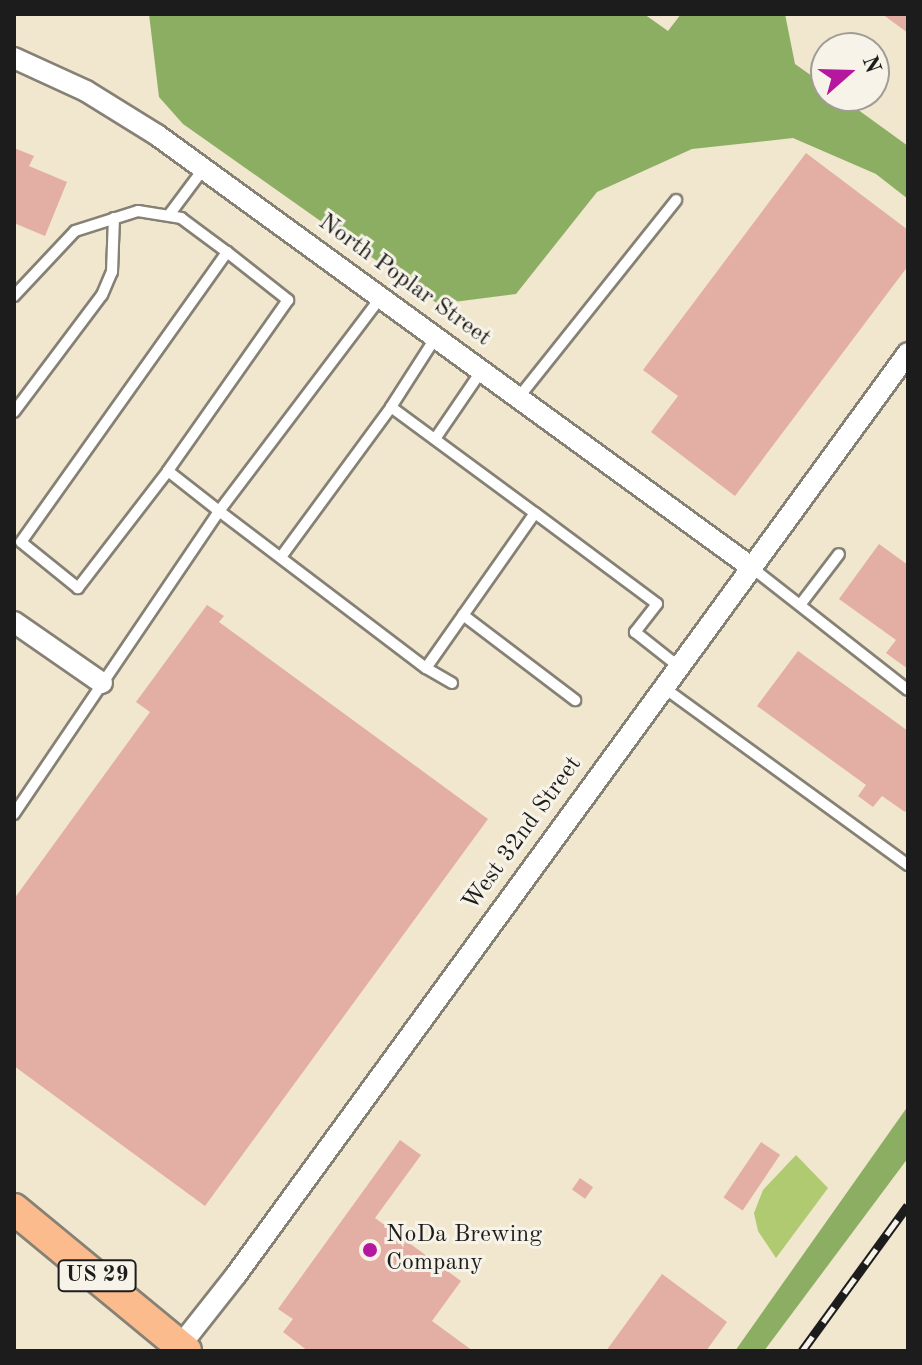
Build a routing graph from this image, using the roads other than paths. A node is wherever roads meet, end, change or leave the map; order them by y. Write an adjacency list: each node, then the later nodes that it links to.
1 (14, 58): 2 (street, North Poplar Street)
2 (204, 168): 4 (lane); 8 (street, North Poplar Street)
3 (676, 200): 12 (lane)
4 (169, 215): 5 (lane); 6 (lane)
5 (114, 218): 7 (lane); 14 (lane)
6 (227, 252): 16 (lane); 19 (lane)
7 (14, 296)
8 (381, 297): 9 (street, North Poplar Street); 17 (lane)
9 (436, 337): 11 (street, North Poplar Street); 13 (lane)
10 (908, 353): 22 (street, West 32nd Street)
11 (482, 370): 12 (street, North Poplar Street); 15 (lane)
12 (519, 397): 22 (street, North Poplar Street)
13 (391, 407): 15 (lane); 21 (lane)
14 (14, 412)
15 (435, 439): 18 (lane)
16 (168, 471): 17 (lane); 19 (lane)
17 (219, 511): 21 (lane); 28 (lane)
18 (535, 513): 24 (lane); 26 (lane)
19 (18, 539)
20 (839, 554): 23 (lane)
21 (281, 557): 27 (lane)
22 (751, 567): 23 (lane); 26 (street, West 32nd Street)
23 (800, 605): 31 (lane)
24 (463, 615): 27 (lane); 32 (lane)
25 (14, 622): 28 (street)
26 (678, 666): 30 (street, West 32nd Street)
27 (426, 668): 29 (lane)
28 (102, 683): 33 (lane)
29 (452, 683)
30 (663, 687): 34 (lane); 36 (street, West 32nd Street)
31 (908, 690)
32 (575, 700)
33 (14, 814)
34 (908, 865)
35 (14, 1209): 36 (main road, US 29)
36 (181, 1349)

